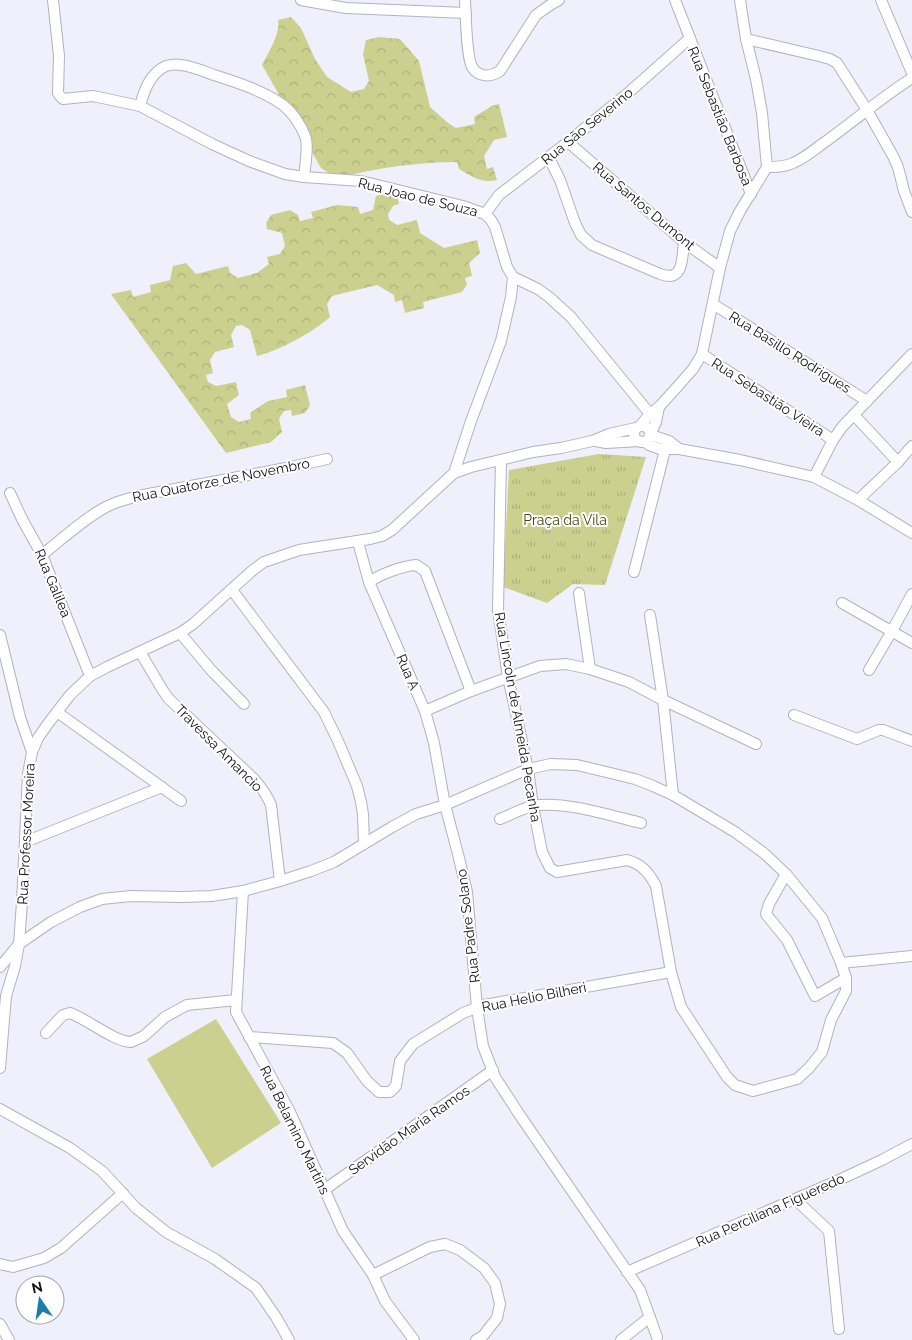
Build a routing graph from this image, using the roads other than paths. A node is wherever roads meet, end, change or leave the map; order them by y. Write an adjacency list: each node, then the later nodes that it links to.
1 (53, 0): 13 (street, Rua Joao de Souza)
2 (301, 0): 8 (street)
3 (465, 0): 8 (street)
4 (559, 0): 8 (street)
5 (675, 0): 9 (street, Rua Sebastião Barbosa)
6 (740, 0): 10 (street)
7 (881, 0): 11 (street)
8 (466, 13)
9 (690, 38): 15 (street, Rua São Severino); 19 (street, Rua Sebastião Barbosa)
10 (746, 39): 14 (street); 17 (street)
11 (912, 73)
12 (912, 78): 14 (street)
13 (140, 106): 18 (street, Rua Joao de Souza); 18 (street)
14 (867, 110): 17 (street); 20 (street)
15 (568, 142): 16 (street, Rua São Severino); 22 (street, Rua Santos Dumont)
16 (549, 158): 21 (street, Rua São Severino); 22 (street)
17 (767, 167): 19 (street)
18 (304, 177): 21 (street, Rua Joao de Souza)
19 (751, 194): 23 (street)
20 (912, 212)
21 (485, 214): 24 (street, Rua Joao de Souza)
22 (684, 242): 23 (street, Rua Santos Dumont)
23 (720, 268): 25 (street)
24 (513, 277): 30 (street); 42 (street)
25 (714, 304): 26 (street); 28 (street, Rua Basillo Rodrigues)
26 (702, 354): 29 (street); 34 (street, Rua Sebastião Vieira)
27 (912, 354): 28 (street)
28 (867, 400): 31 (street)
29 (659, 407): 30 (street); 33 (street)
30 (650, 414): 32 (street)
31 (854, 415): 34 (street); 41 (street)
32 (638, 427): 33 (street); 33 (street); 35 (street, Rua Professor Moreira)
33 (646, 438): 35 (street, Rua Professor Moreira); 37 (street); 38 (street)
34 (833, 440): 43 (street)
35 (592, 441): 40 (street, Rua Professor Moreira)
36 (912, 446): 41 (street)
37 (679, 449): 38 (street); 43 (street)
38 (665, 450): 49 (street)
39 (327, 459): 48 (street, Rua Quatorze de Novembro)
40 (501, 461): 42 (street, Rua Professor Moreira); 64 (street, Rua Lincoln de Almeida Pecanha)
41 (898, 462): 45 (street)
42 (454, 473): 47 (street, Rua Professor Moreira)
43 (814, 477): 45 (street)
44 (10, 493): 48 (street, Rua Galilea)
45 (858, 500): 46 (street)
46 (912, 533)
47 (358, 542): 50 (street, Rua A); 51 (street, Rua Professor Moreira)
48 (42, 555): 63 (street, Rua Galilea)
49 (634, 572)
50 (369, 582): 65 (street); 68 (street, Rua A)
51 (232, 590): 57 (street, Rua Professor Moreira); 83 (street)
52 (579, 592): 61 (street)
53 (912, 594): 56 (street)
54 (842, 604): 56 (street)
55 (650, 615): 66 (street)
56 (892, 631): 59 (street); 62 (street)
57 (180, 633): 60 (street, Rua Professor Moreira); 67 (street)
58 (0, 635): 73 (street)
59 (912, 643)
60 (140, 652): 63 (street, Rua Professor Moreira); 85 (street, Travessa Amancio)
61 (590, 668): 64 (street); 66 (street)
62 (868, 670)
63 (90, 676): 69 (street, Rua Professor Moreira)
64 (508, 677): 65 (street); 74 (street, Rua Lincoln de Almeida Pecanha)
65 (471, 691): 68 (street)
66 (663, 700): 72 (street); 76 (street)
67 (244, 704)
68 (425, 711): 78 (street, Rua A)
69 (56, 712): 73 (street, Rua Professor Moreira); 75 (street)
70 (794, 715): 71 (street)
71 (912, 741)
72 (756, 744)
73 (32, 752): 82 (street, Rua Professor Moreira)
74 (528, 769): 76 (street); 78 (street); 79 (street, Rua Lincoln de Almeida Pecanha)
75 (162, 787): 77 (street); 82 (street)
76 (672, 795): 84 (street)
77 (182, 801)
78 (445, 805): 83 (street); 95 (street, Rua Padre Solano)
79 (533, 806): 80 (street); 81 (street); 91 (street, Rua Lincoln de Almeida Pecanha)
80 (500, 819)
81 (641, 823)
82 (25, 842): 87 (street, Rua Professor Moreira)
83 (364, 844): 85 (street)
84 (786, 874): 89 (street); 92 (street)
85 (280, 881): 86 (street)
86 (243, 891): 87 (street); 94 (street, Rua Belamino Martins)
87 (19, 944): 90 (street); 93 (street, Rua Professor Moreira)
88 (912, 956): 89 (street)
89 (841, 963): 92 (street)
90 (0, 967)
91 (671, 972): 92 (street); 95 (street, Rua Helio Bilheri)
92 (846, 978)
93 (3, 995): 98 (street, Rua Professor Moreira)
94 (236, 1000): 96 (street); 97 (street, Rua Belamino Martins)
95 (477, 1008): 97 (street, Rua Helio Bilheri); 99 (street, Rua Padre Solano)
96 (46, 1033)
97 (249, 1037): 102 (street, Rua Belamino Martins)
98 (0, 1068)
99 (493, 1070): 102 (street, Servidão Maria Ramos); 106 (street, Rua Padre Solano)
100 (0, 1109): 103 (street)
101 (912, 1144): 104 (street, Rua Perciliana Figueredo)
102 (324, 1190): 107 (street, Rua Belamino Martins)
103 (123, 1193): 105 (street); 113 (street)
104 (795, 1199): 106 (street, Rua Perciliana Figueredo); 110 (street)
105 (0, 1264)
106 (627, 1272): 108 (street, Rua Padre Solano)
107 (373, 1275): 114 (street, Rua Belamino Martins); 115 (street)
108 (650, 1317): 111 (street, Rua Padre Solano); 116 (street)
109 (0, 1324): 112 (street)
110 (839, 1329)
111 (657, 1336)
112 (9, 1340)
113 (289, 1340)
114 (414, 1340)
115 (476, 1340)
116 (621, 1340)

